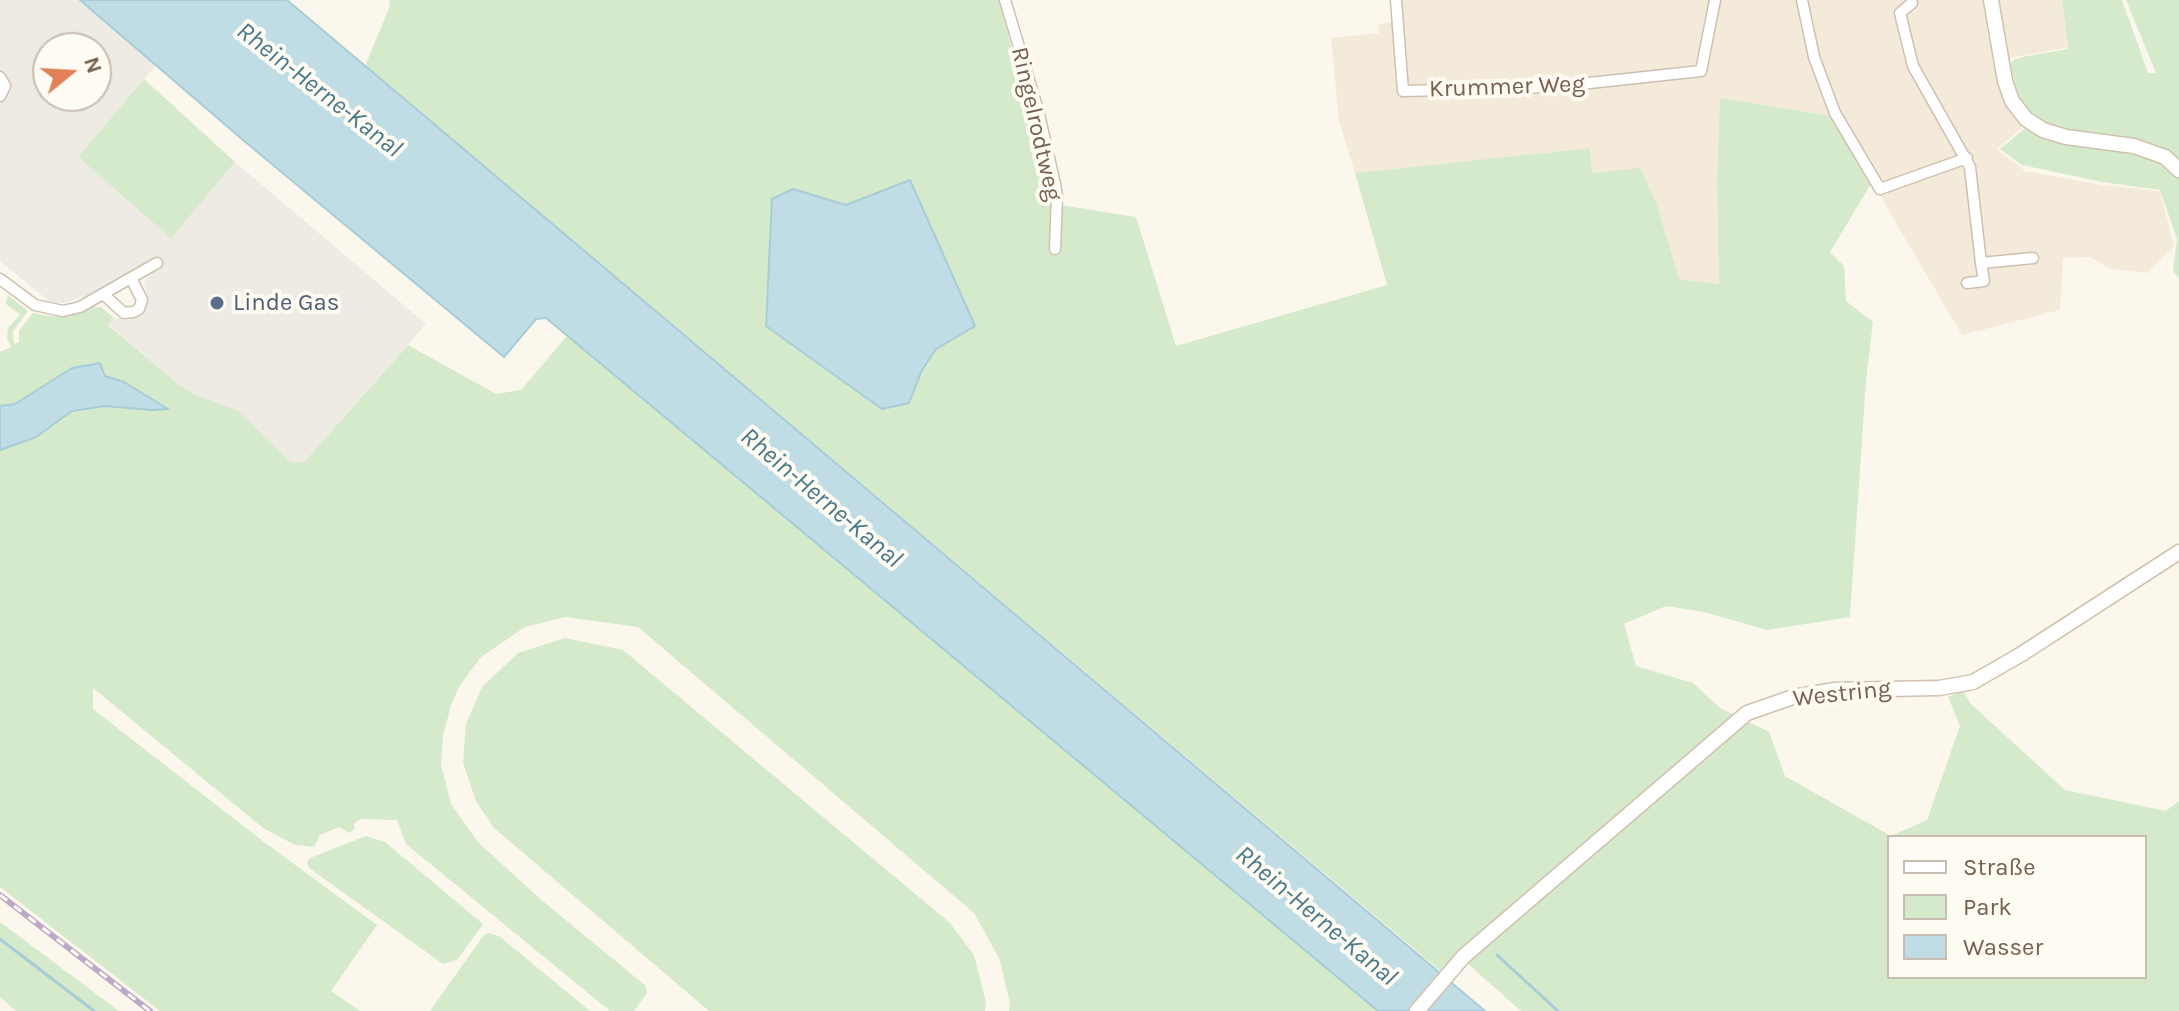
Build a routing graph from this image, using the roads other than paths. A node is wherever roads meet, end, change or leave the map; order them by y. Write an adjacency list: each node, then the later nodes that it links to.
1 (1005, 0): 11 (street, Ringelrodtweg)
2 (1396, 0): 3 (street, Krummer Weg)
3 (1715, 0)
4 (1802, 0): 9 (street)
5 (1991, 0): 10 (main road)
6 (1912, 3): 9 (street)
7 (0, 77): 8 (street)
8 (0, 96)
9 (1967, 158): 14 (street)
10 (2179, 170)
11 (1055, 249)
12 (2033, 258): 14 (street)
13 (157, 263): 15 (street)
14 (1981, 263): 17 (street)
15 (131, 278): 18 (street); 18 (street)
16 (0, 279): 18 (street)
17 (1967, 283)
18 (103, 294)
19 (2179, 552): 20 (main road, Westring)
20 (1417, 1011)

